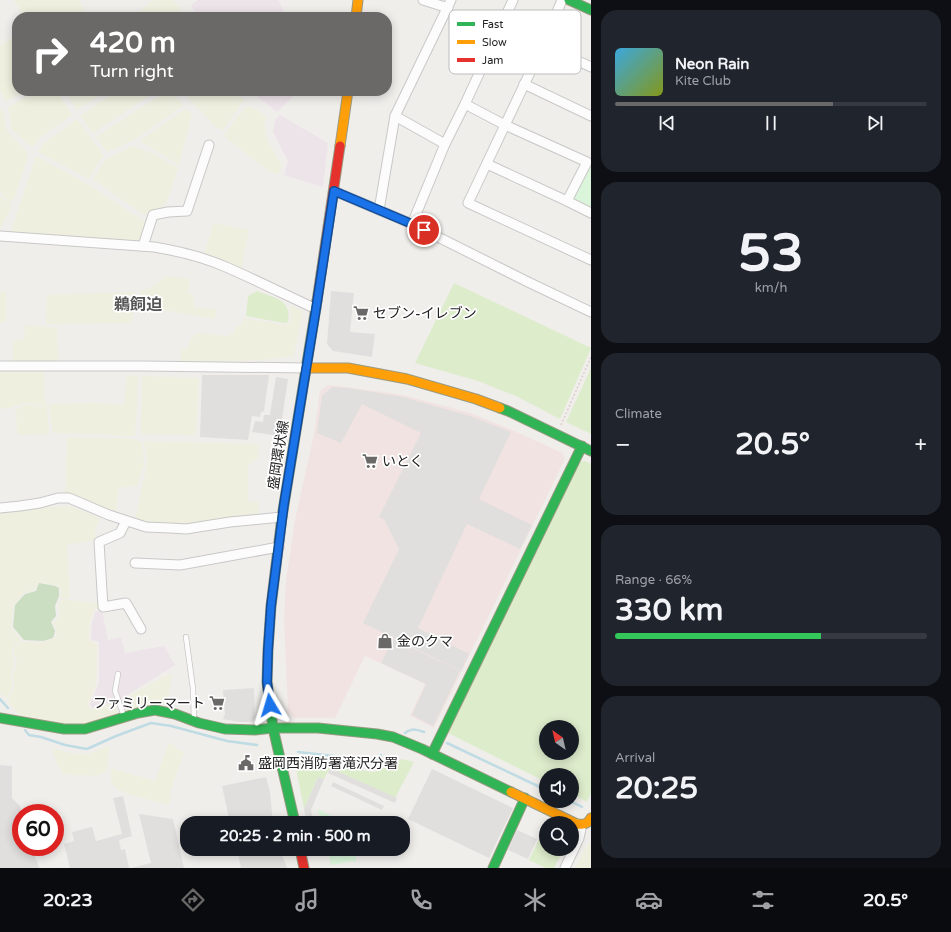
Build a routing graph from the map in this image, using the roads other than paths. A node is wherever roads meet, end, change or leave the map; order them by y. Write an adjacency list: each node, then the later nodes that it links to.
1 (358, 0): 10 (street)
2 (423, 0): 6 (street)
3 (514, 0): 7 (street)
4 (562, 0): 8 (street)
5 (569, 0): 9 (street)
6 (450, 4): 18 (street)
7 (509, 10)
8 (558, 10)
9 (591, 10)
10 (357, 12)
11 (581, 62): 12 (street)
12 (591, 67)
13 (479, 74): 17 (street)
14 (529, 74): 15 (street)
15 (524, 84): 19 (street); 20 (street)
16 (347, 96): 24 (street, 盛岡環状線)
17 (465, 104): 20 (street); 21 (street)
18 (395, 116): 21 (street); 26 (street)
19 (591, 116)
20 (505, 124): 23 (street); 25 (street)
21 (445, 144): 28 (street)
22 (209, 145): 30 (street)
23 (487, 164): 25 (street); 31 (street)
24 (334, 191): 26 (street); 32 (street, 盛岡環状線)
25 (567, 202): 27 (street)
26 (379, 210): 28 (street)
27 (591, 213)
28 (412, 224): 33 (street)
29 (0, 236): 30 (street)
30 (143, 246): 32 (street)
31 (591, 260)
32 (316, 309): 35 (street, 盛岡環状線)
33 (591, 311)
34 (0, 366): 35 (street)
35 (306, 368): 36 (street); 39 (street, 盛岡環状線)
36 (582, 446): 37 (street); 50 (street)
37 (591, 451)
38 (0, 508): 40 (street)
39 (282, 517): 40 (street); 41 (street, 盛岡環状線)
40 (126, 521): 43 (street)
41 (279, 547): 42 (street); 49 (street, 盛岡環状線)
42 (135, 563)
43 (141, 629)
44 (186, 638): 48 (lane)
45 (118, 674): 47 (lane)
46 (2, 715): 47 (street)
47 (125, 717): 48 (street)
48 (194, 721): 49 (street)
49 (273, 728): 50 (street); 52 (street, 盛岡環状線)
50 (432, 754): 51 (street)
51 (525, 798): 53 (street); 61 (street)
52 (292, 816)
53 (561, 816)
54 (591, 818): 55 (street)
55 (579, 824)
56 (579, 826): 57 (street)
57 (579, 838)
58 (301, 856): 60 (street)
59 (570, 856): 62 (street)
60 (304, 868)
61 (493, 868)
62 (564, 868)

